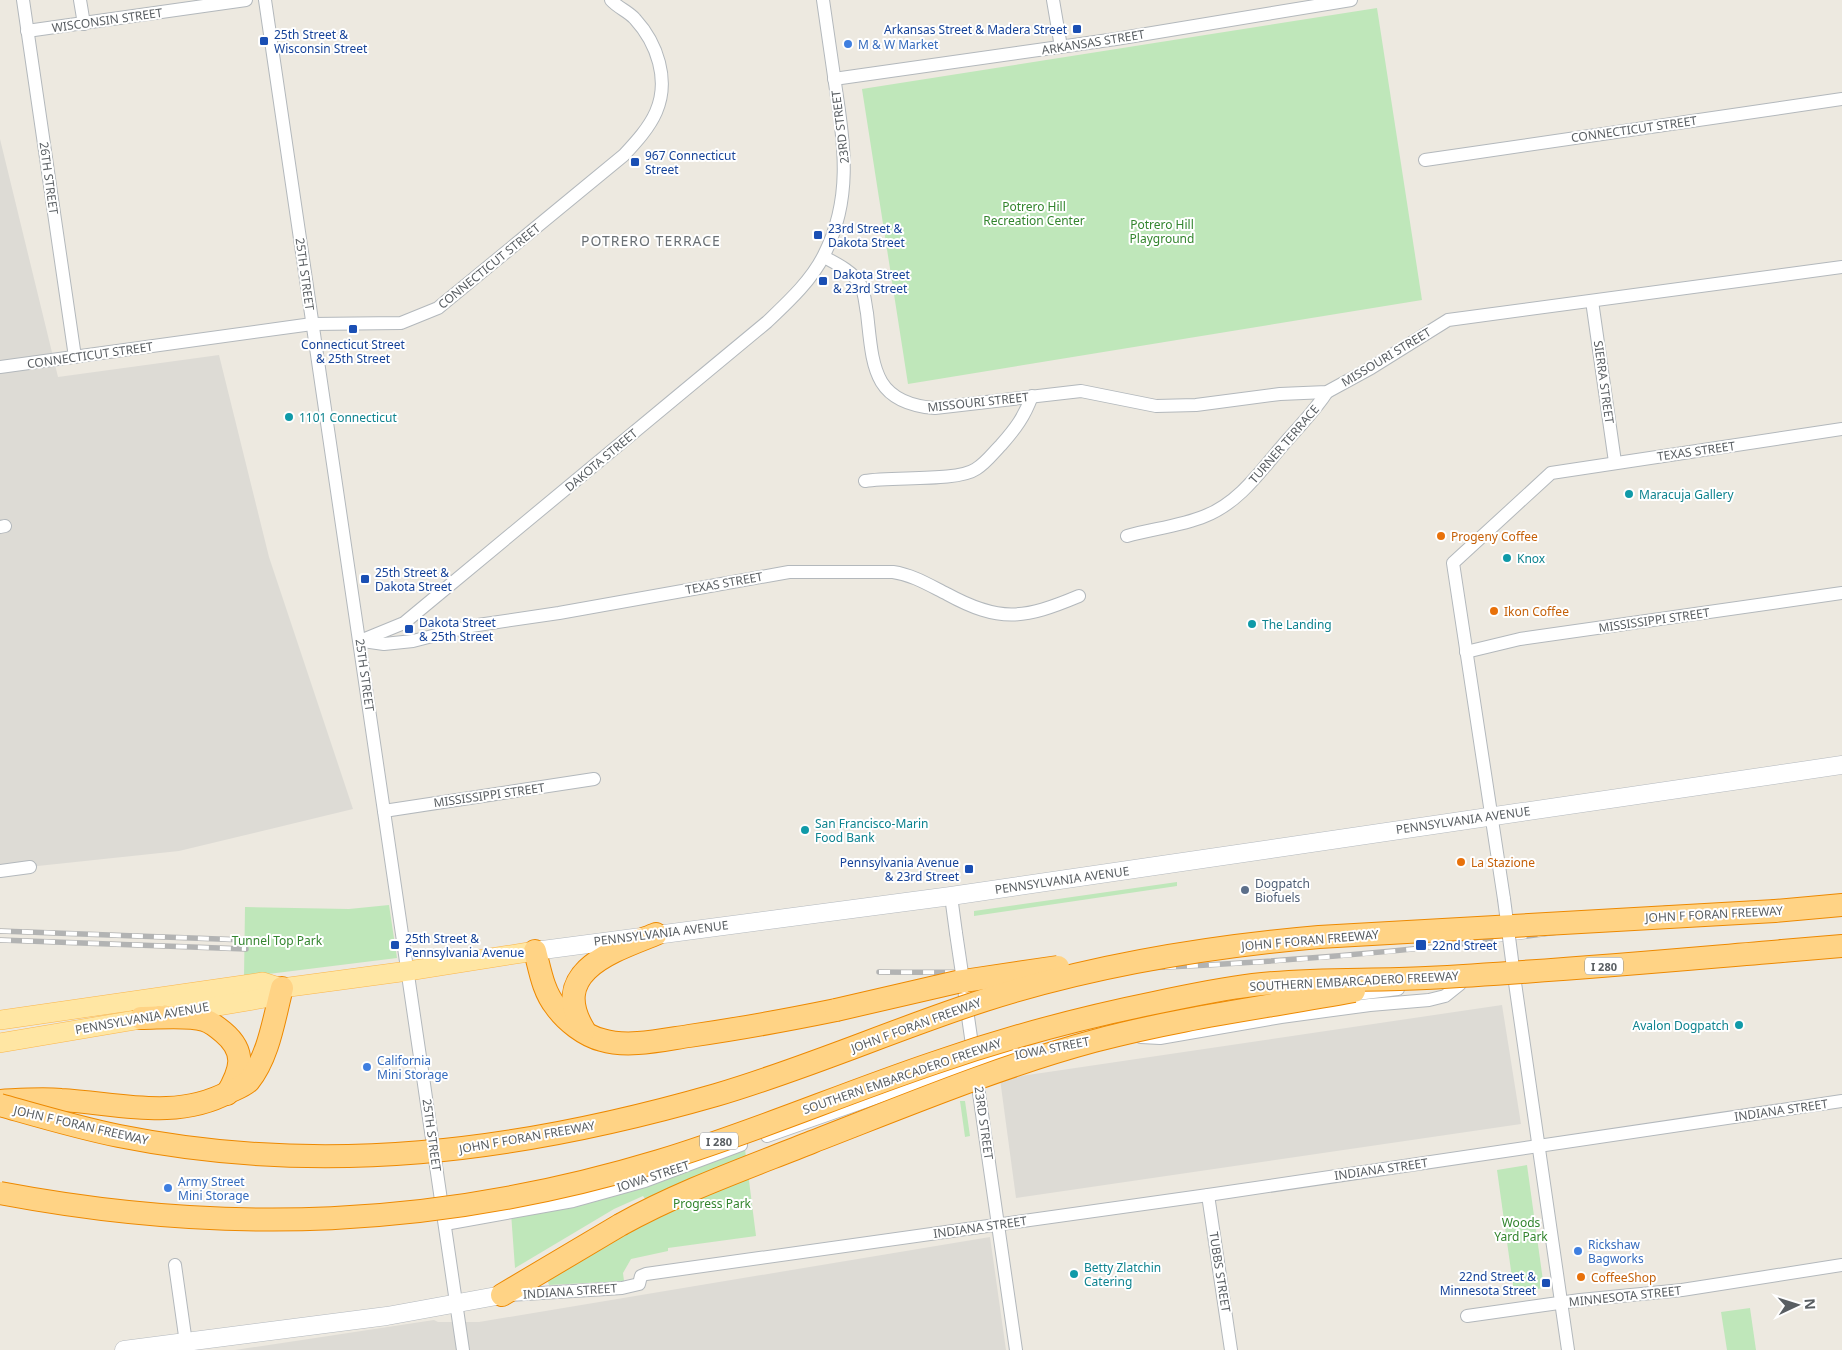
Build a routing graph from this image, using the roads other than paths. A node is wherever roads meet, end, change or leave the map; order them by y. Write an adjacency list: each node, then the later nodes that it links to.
1 (23, 0): 10 (street, 26TH STREET)
2 (80, 0): 9 (street)
3 (246, 0): 9 (street, WISCONSIN STREET)
4 (265, 0): 18 (street, 25TH STREET)
5 (611, 0): 18 (street, CONNECTICUT STREET)
6 (823, 0): 12 (street, 23RD STREET)
7 (1053, 0): 11 (street)
8 (1351, 0): 11 (street, ARKANSAS STREET)
9 (84, 24): 10 (street, WISCONSIN STREET)
10 (27, 31): 19 (street, 26TH STREET)
11 (1061, 47): 12 (street, ARKANSAS STREET)
12 (834, 79): 15 (street, 23RD STREET)
13 (1842, 99): 14 (street, CONNECTICUT STREET)
14 (1425, 160)
15 (824, 257): 22 (street, MISSOURI STREET); 29 (street, DAKOTA STREET)
16 (1842, 268): 17 (street, MISSOURI STREET)
17 (1592, 301): 21 (street, MISSOURI STREET); 24 (street, SIERRA STREET)
18 (312, 324): 19 (street, CONNECTICUT STREET); 29 (street, 25TH STREET)
19 (74, 357): 20 (street, CONNECTICUT STREET)
20 (0, 367)
21 (1327, 392): 22 (street, MISSOURI STREET); 26 (street, TURNER TERRACE)
22 (1032, 396): 25 (street)
23 (1842, 429): 24 (street, TEXAS STREET)
24 (1615, 462): 30 (street, TEXAS STREET)
25 (865, 481)
26 (1127, 536)
27 (1842, 593): 30 (street, MISSISSIPPI STREET)
28 (1079, 596): 29 (street, TEXAS STREET)
29 (360, 641): 33 (street, 25TH STREET)
30 (1466, 652): 34 (street)
31 (1842, 765): 34 (main road, PENNSYLVANIA AVENUE)
32 (594, 780): 33 (street, MISSISSIPPI STREET)
33 (384, 811): 43 (street, 25TH STREET)
34 (1491, 816): 37 (main road, PENNSYLVANIA AVENUE); 44 (street, bridge)
35 (30, 867): 36 (street)
36 (0, 870)
37 (951, 896): 39 (main road, PENNSYLVANIA AVENUE); 53 (street, 23RD STREET, bridge)
38 (1842, 905): 42 (highway, JOHN F FORAN FREEWAY, bridge)
39 (656, 934): 41 (main road, PENNSYLVANIA AVENUE); 49 (highway)
40 (1842, 946): 45 (highway, SOUTHERN EMBARCADERO FREEWAY / I 280, bridge)
41 (535, 950): 43 (main road, PENNSYLVANIA AVENUE); 49 (highway)
42 (1200, 950): 49 (highway, bridge); 57 (highway, JOHN F FORAN FREEWAY, bridge)
43 (408, 972): 46 (main road, PENNSYLVANIA AVENUE); 61 (street, 25TH STREET)
44 (1514, 972): 53 (street, IOWA STREET); 58 (street)
45 (1426, 978): 59 (highway, SOUTHERN EMBARCADERO FREEWAY / I 280, bridge); 65 (highway, bridge)
46 (282, 988): 47 (main road, PENNSYLVANIA AVENUE); 48 (main road, PENNSYLVANIA AVENUE); 54 (highway)
47 (141, 1018): 50 (main road, PENNSYLVANIA AVENUE); 54 (highway)
48 (0, 1020)
49 (584, 1030)
50 (20, 1039): 51 (main road, PENNSYLVANIA AVENUE); 52 (main road)
51 (0, 1043)
52 (0, 1048)
53 (975, 1063): 61 (street, IOWA STREET); 62 (street, 23RD STREET)
54 (223, 1095): 55 (highway)
55 (0, 1101)
56 (1842, 1102): 58 (street, INDIANA STREET)
57 (0, 1105)
58 (1538, 1146): 60 (street, INDIANA STREET); 67 (street)
59 (0, 1194)
60 (1208, 1195): 62 (street, INDIANA STREET); 73 (street, TUBBS STREET)
61 (445, 1224): 66 (street, 25TH STREET)
62 (999, 1224): 65 (street, INDIANA STREET); 72 (street, 23RD STREET)
63 (175, 1265): 69 (street)
64 (1842, 1265): 67 (street, MINNESOTA STREET)
65 (502, 1295): 66 (main road, INDIANA STREET)
66 (457, 1303): 69 (main road, INDIANA STREET); 71 (street, 25TH STREET)
67 (1561, 1303): 68 (street, MINNESOTA STREET); 74 (street)
68 (1467, 1316)
69 (187, 1345): 70 (main road, INDIANA STREET)
70 (124, 1350)
71 (464, 1350)
72 (1016, 1350)
73 (1231, 1350)
74 (1568, 1350)

